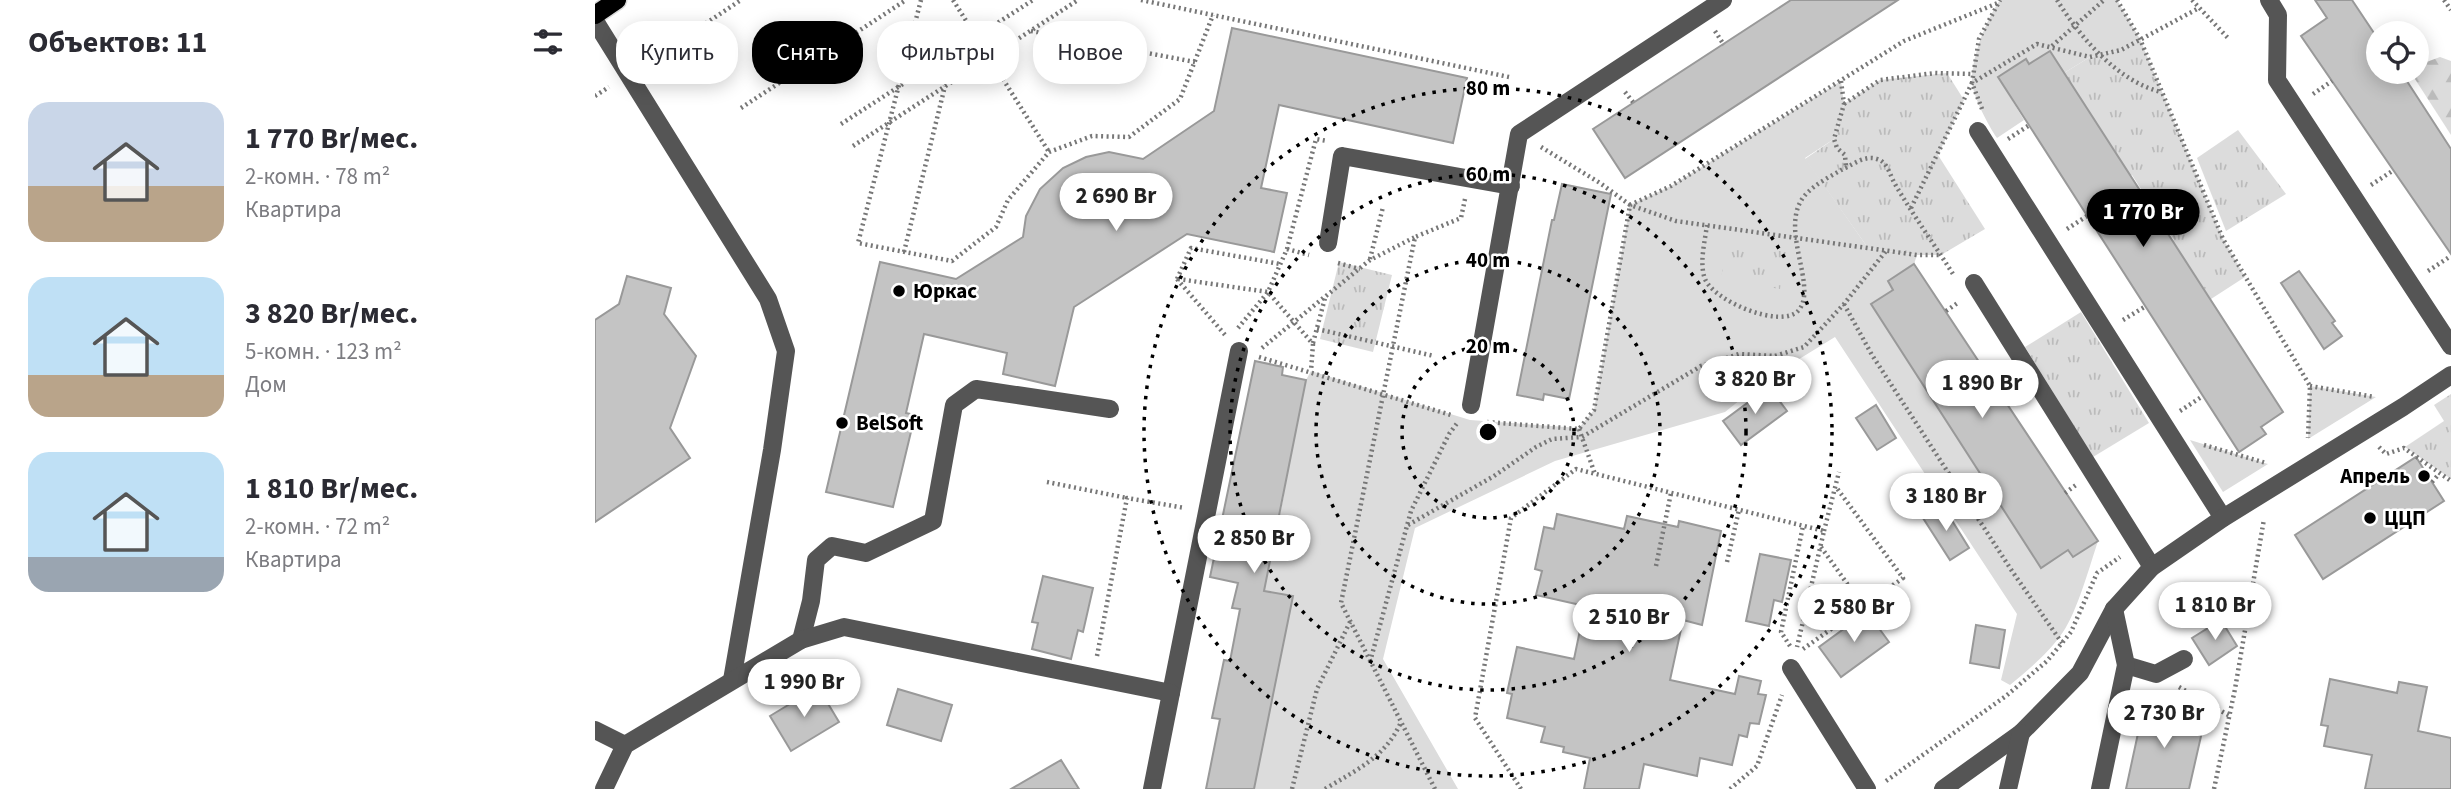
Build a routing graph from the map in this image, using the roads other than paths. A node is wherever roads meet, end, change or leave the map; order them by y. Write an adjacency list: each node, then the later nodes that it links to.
1 (617, 0): 4 (main road)
2 (1723, 0): 7 (lane)
3 (2269, 0): 10 (lane)
4 (595, 15)
5 (595, 21): 22 (lane)
6 (1978, 131): 15 (lane)
7 (1511, 186): 8 (lane); 13 (lane)
8 (1328, 243)
9 (1970, 290): 16 (lane)
10 (2451, 346)
11 (1246, 353): 23 (lane)
12 (2451, 375): 15 (lane)
13 (1471, 405)
14 (1110, 410): 18 (lane)
15 (2223, 518): 16 (lane)
16 (2153, 567): 17 (lane)
17 (2114, 609): 21 (lane); 25 (lane)
18 (801, 640): 22 (lane); 23 (lane)
19 (2184, 659): 21 (lane)
20 (1793, 661): 27 (lane)
21 (2126, 664): 32 (lane)
22 (731, 680): 26 (lane)
23 (1171, 693): 29 (lane)
24 (595, 730): 26 (lane)
25 (2021, 733): 30 (lane); 31 (lane)
26 (625, 745): 28 (lane)
27 (1874, 787)
28 (604, 789)
29 (1152, 789)
30 (1943, 789)
31 (2008, 789)
32 (2100, 789)

